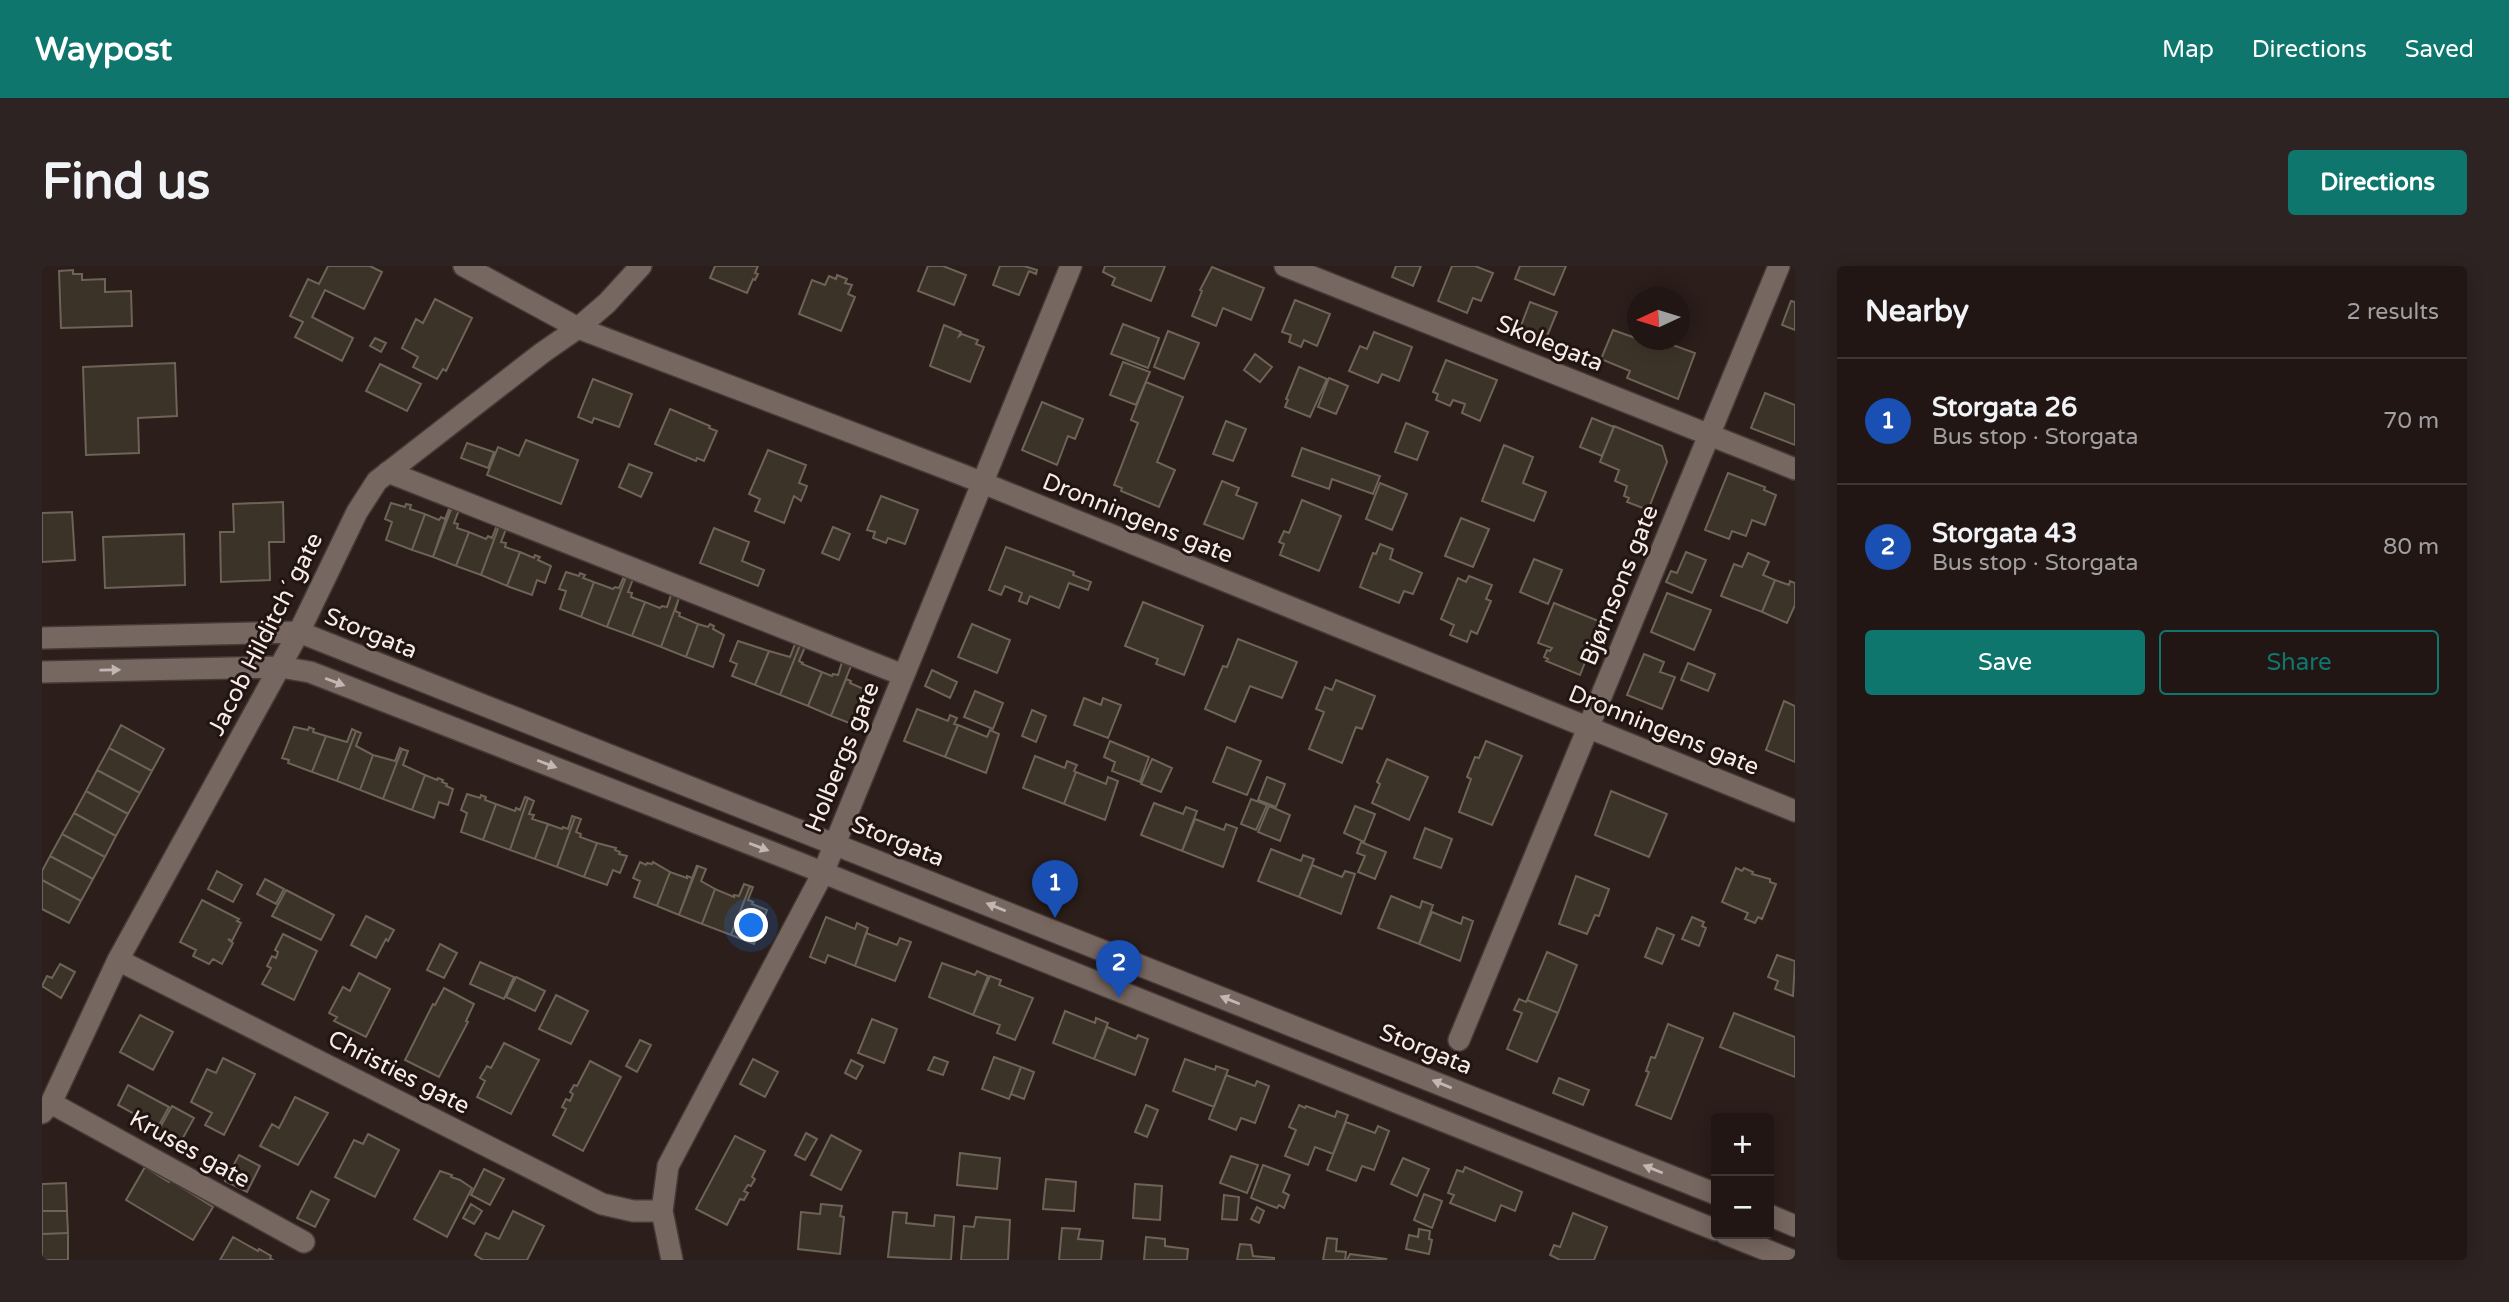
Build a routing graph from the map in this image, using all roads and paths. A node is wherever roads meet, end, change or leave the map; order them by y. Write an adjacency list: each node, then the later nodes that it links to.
1 (464, 266): 6 (street, Dronningens gate)
2 (641, 266): 6 (street, Jacob Hilditch´ gate)
3 (1071, 266): 10 (street, Holbergs gate)
4 (1285, 266): 7 (street, Skolegata)
5 (1779, 266): 7 (street, Bjørnsons gate)
6 (578, 328): 9 (street, Jacob Hilditch´ gate); 10 (street, Dronningens gate)
7 (1709, 434): 8 (street, Skolegata); 16 (street, Bjørnsons gate)
8 (1795, 470)
9 (388, 472): 11 (street, Jacob Hilditch´ gate); 15 (street)
10 (982, 483): 15 (street, Holbergs gate); 16 (street, Dronningens gate)
11 (299, 632): 12 (street, Storgata); 13 (street, Jacob Hilditch´ gate); 18 (street, Storgata)
12 (42, 638)
13 (280, 667): 14 (street, one-way to 13); 19 (street, one-way to 19); 20 (street, Jacob Hilditch´ gate)
14 (42, 672)
15 (903, 675): 18 (street, Holbergs gate)
16 (1589, 727): 17 (street, Dronningens gate); 21 (street, Bjørnsons gate)
17 (1795, 811)
18 (835, 844): 19 (street, Holbergs gate); 23 (street, Storgata, one-way to 18)
19 (823, 873): 24 (street, Holbergs gate); 27 (street)
20 (118, 960): 22 (street, Jacob Hilditch´ gate); 24 (street, Christies gate)
21 (1459, 1040)
22 (47, 1108): 29 (street, Kruses gate)
23 (1711, 1192)
24 (662, 1212): 30 (street, Holbergs gate)
25 (1774, 1217): 26 (street)
26 (1795, 1226)
27 (1711, 1228)
28 (1738, 1239): 31 (street)
29 (304, 1242)
30 (671, 1260)
31 (1791, 1260)

